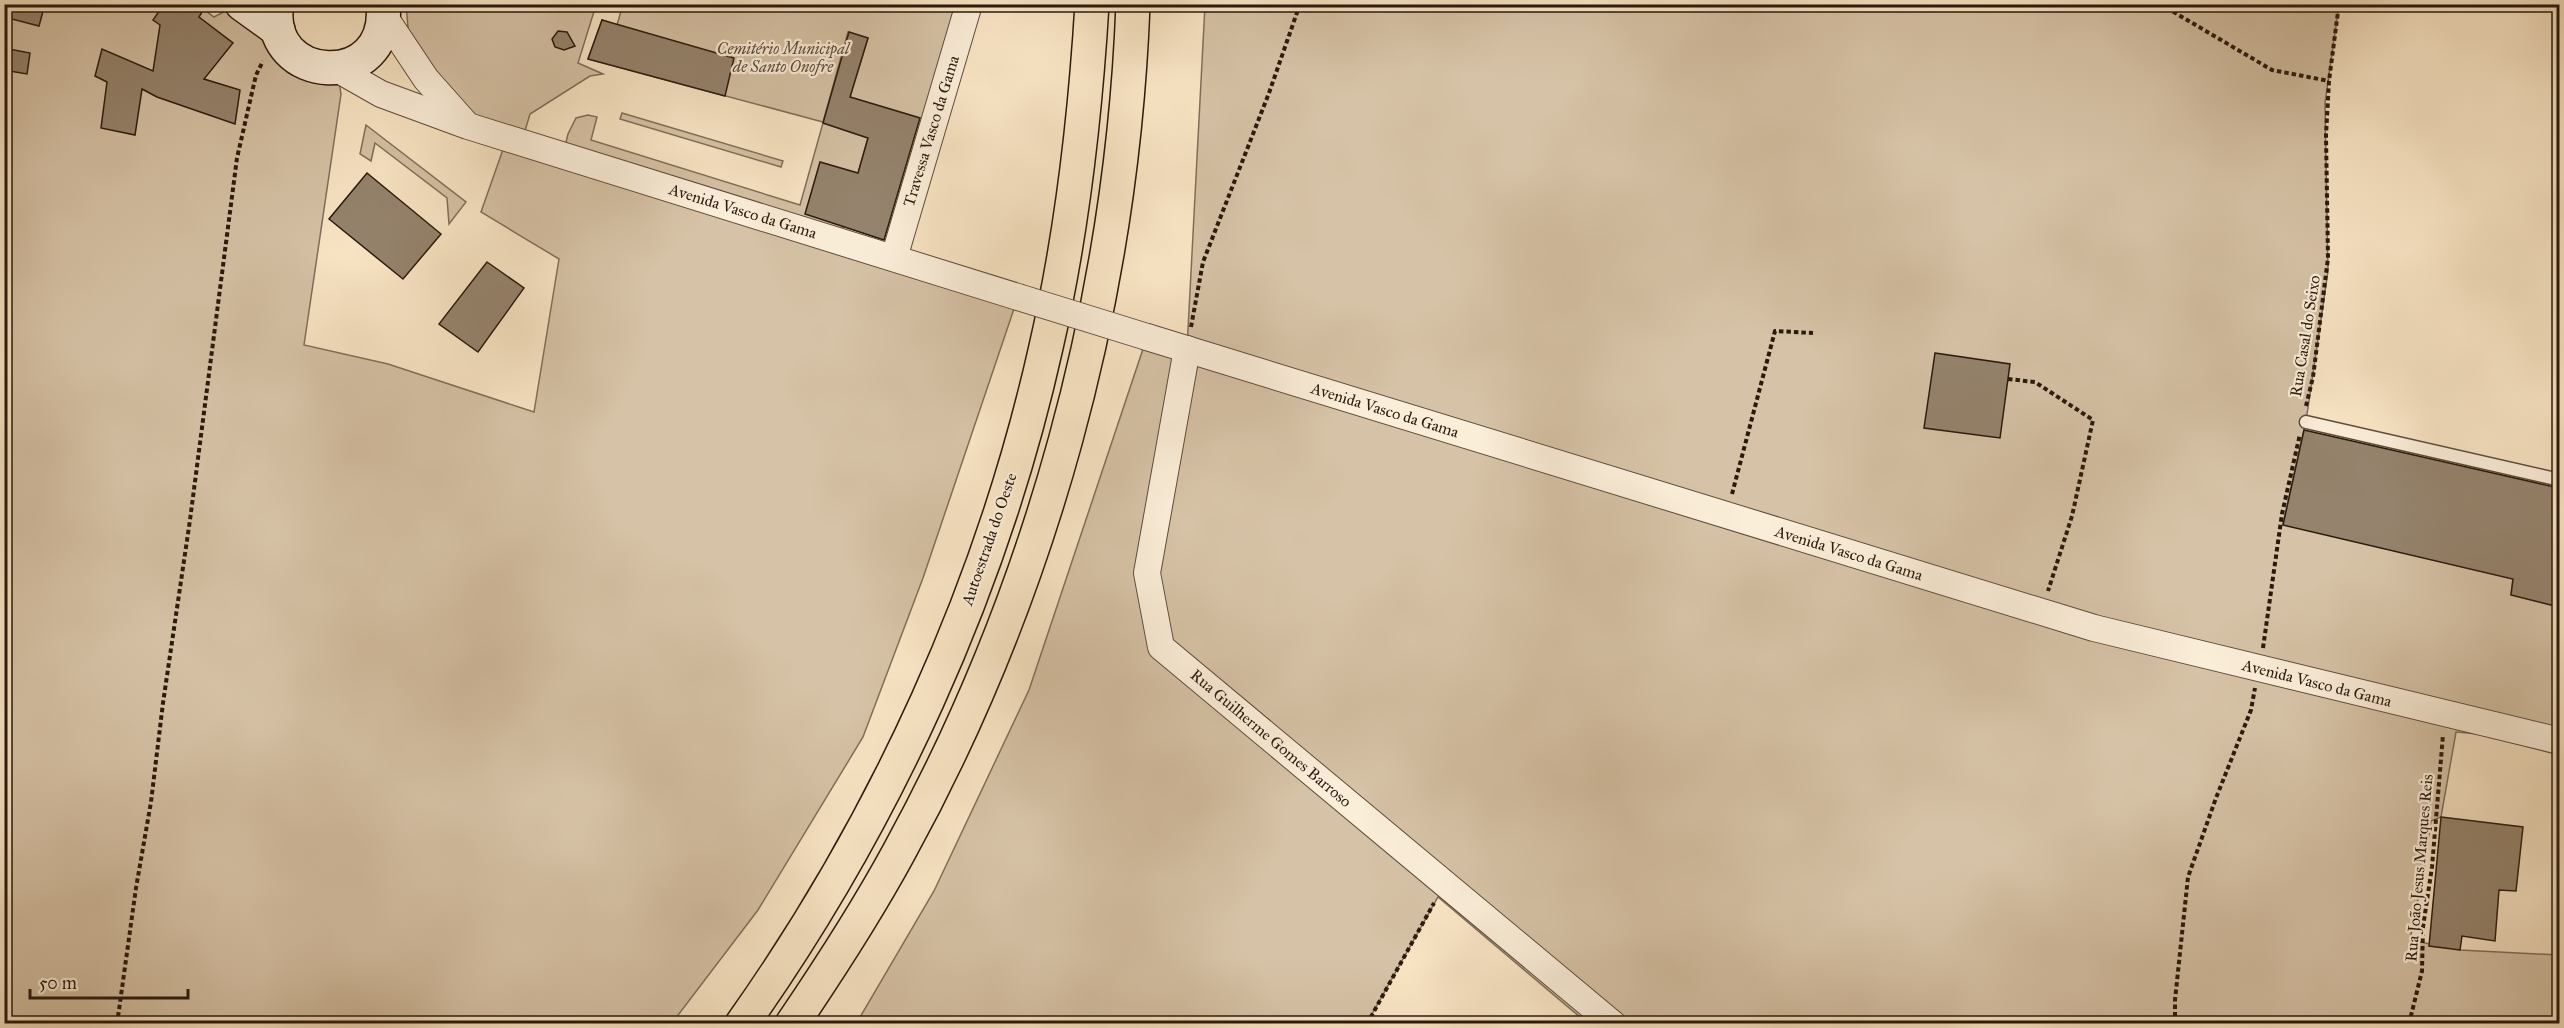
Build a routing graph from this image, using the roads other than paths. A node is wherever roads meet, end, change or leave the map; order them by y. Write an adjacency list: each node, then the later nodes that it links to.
1 (242, 4): 6 (main road)
2 (969, 4): 9 (street, Travessa Vasco da Gama)
3 (1092, 4): 14 (highway, Autoestrada do Oeste)
4 (1133, 4): 15 (highway)
5 (384, 10): 7 (main road); 8 (street)
6 (278, 17): 7 (main road)
7 (336, 69): 8 (street, Avenida Vasco da Gama)
8 (468, 126): 9 (street, Avenida Vasco da Gama)
9 (894, 258): 10 (street, Avenida Vasco da Gama, bridge)
10 (1187, 349): 13 (street, Avenida Vasco da Gama); 16 (street, Rua Guilherme Gomes Barroso)
11 (2304, 421): 12 (lane)
12 (2559, 480)
13 (2559, 741)
14 (742, 1023)
15 (792, 1023)
16 (1613, 1023)

